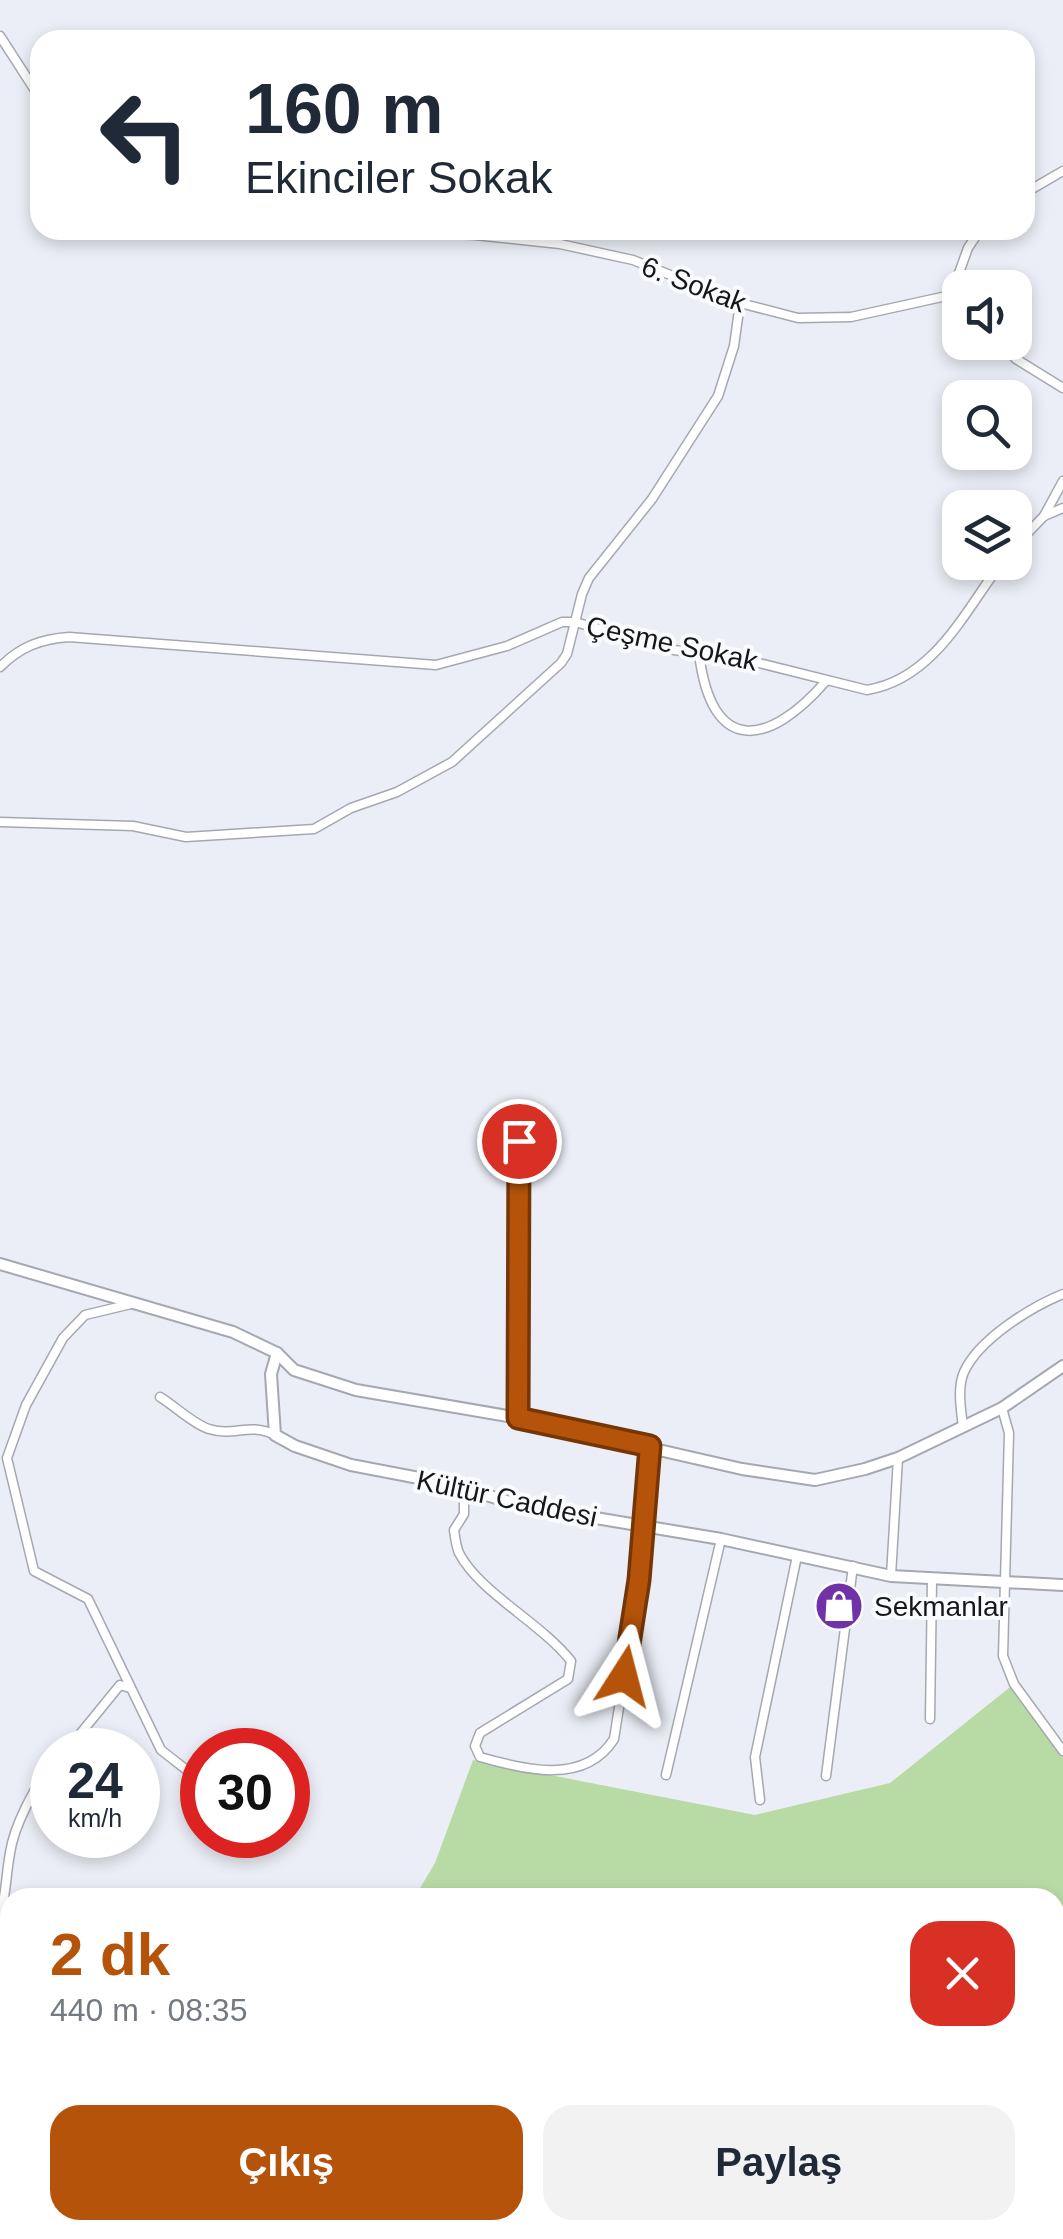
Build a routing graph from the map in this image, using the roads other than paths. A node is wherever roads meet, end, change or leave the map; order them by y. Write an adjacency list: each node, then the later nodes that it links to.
1 (0, 36): 2 (street)
2 (30, 82)
3 (1063, 171): 4 (street)
4 (1035, 187)
5 (526, 240): 9 (street, 6. Sokak)
6 (973, 240): 7 (street, 6. Sokak)
7 (962, 270)
8 (942, 300): 9 (street, 6. Sokak)
9 (740, 303): 17 (street)
10 (1018, 360): 11 (street)
11 (1063, 388)
12 (1063, 481): 14 (street)
13 (1063, 508): 14 (street)
14 (1044, 516): 15 (street)
15 (1032, 528)
16 (989, 580): 20 (street, Çeşme Sokak)
17 (575, 622): 18 (street, Çeşme Sokak); 19 (street, Çeşme Sokak); 21 (street)
18 (700, 653): 20 (street, Çeşme Sokak); 20 (street)
19 (0, 667)
20 (826, 681)
21 (0, 822)
22 (519, 1141): 30 (street)
23 (0, 1264): 25 (street)
24 (1063, 1294): 31 (street)
25 (135, 1303): 26 (street); 44 (street)
26 (277, 1353): 30 (street); 32 (street)
27 (1063, 1366): 29 (street)
28 (160, 1397): 32 (street)
29 (1002, 1408): 31 (street); 42 (street)
30 (518, 1418): 33 (street)
31 (963, 1427): 34 (street)
32 (275, 1435): 35 (street, Kültür Caddesi)
33 (650, 1446): 34 (street); 36 (street)
34 (898, 1458): 40 (street)
35 (464, 1488): 36 (street, Kültür Caddesi); 36 (street)
36 (642, 1526): 37 (street, Kültür Caddesi)
37 (721, 1539): 38 (street, Kültür Caddesi); 49 (street)
38 (797, 1556): 39 (street, Kültür Caddesi); 52 (street)
39 (853, 1566): 40 (street, Kültür Caddesi); 50 (street)
40 (891, 1576): 41 (street, Kültür Caddesi)
41 (932, 1580): 42 (street, Kültür Caddesi); 45 (street)
42 (1004, 1582): 43 (street, Kültür Caddesi); 47 (street)
43 (1063, 1585)
44 (130, 1688): 46 (street); 48 (street)
45 (930, 1719)
46 (85, 1728)
47 (1063, 1751)
48 (180, 1765)
49 (666, 1775)
50 (826, 1776)
51 (30, 1800): 53 (street)
52 (760, 1800)
53 (7, 1888)

